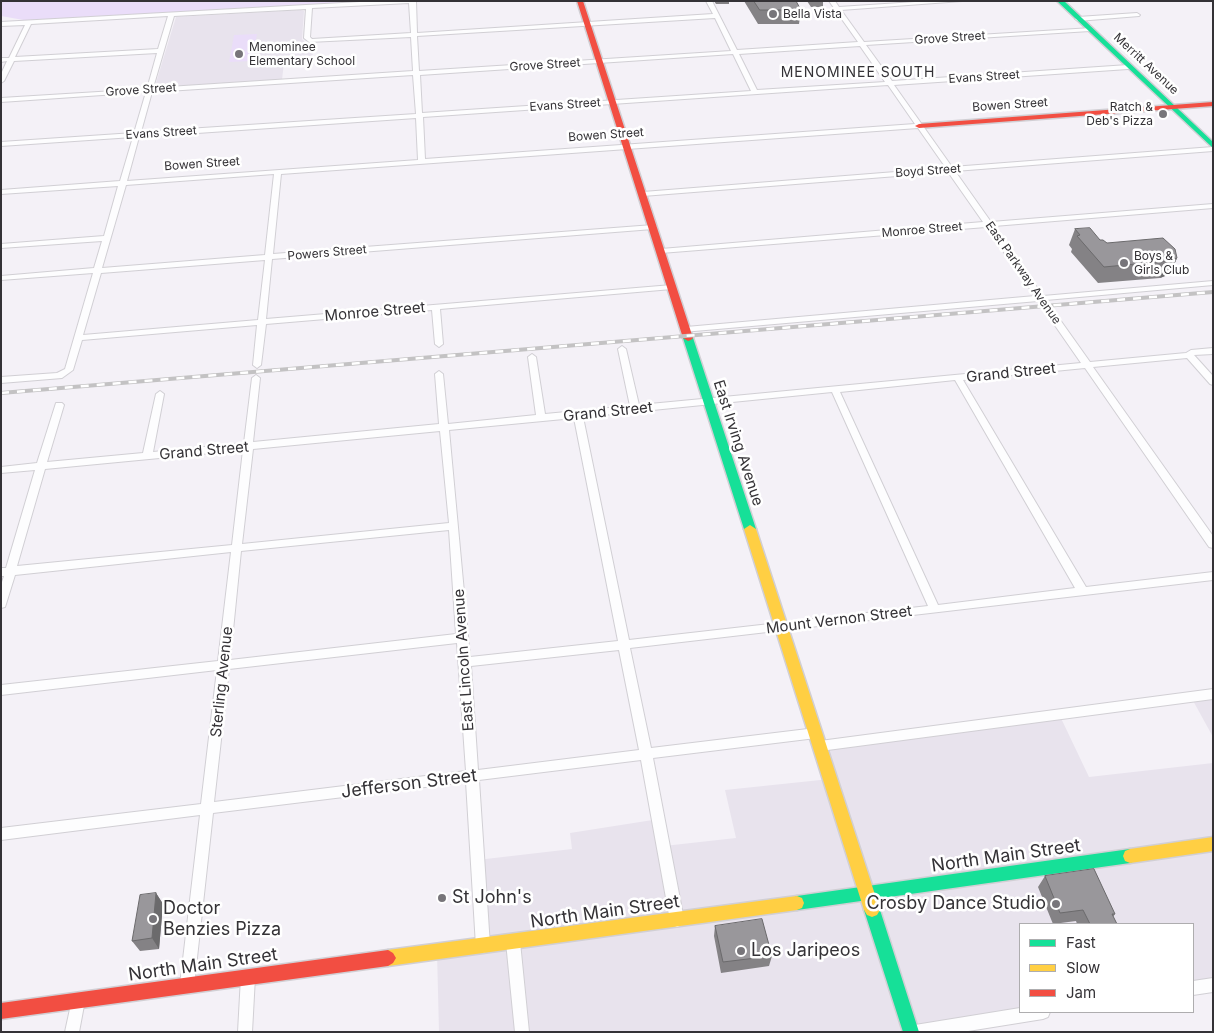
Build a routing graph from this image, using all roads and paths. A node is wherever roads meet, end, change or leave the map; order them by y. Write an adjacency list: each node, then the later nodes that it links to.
1 (412, 1): 7 (street); 18 (street)
2 (580, 1): 16 (street, East Irving Avenue)
3 (709, 1): 11 (street)
4 (832, 1): 8 (street, East Parkway Avenue)
5 (959, 1): 8 (street)
6 (1060, 1): 12 (street, Merritt Avenue)
7 (309, 7): 9 (street); 18 (street)
8 (837, 9): 19 (street, East Parkway Avenue)
9 (171, 15): 14 (street); 20 (street)
10 (1137, 15): 12 (street)
11 (716, 16): 16 (street); 21 (street)
12 (1078, 19): 17 (street, Merritt Avenue)
13 (1, 20): 14 (street)
14 (29, 23): 15 (street); 22 (street)
15 (1, 24)
16 (588, 24): 18 (street); 24 (street, East Irving Avenue)
17 (1090, 29): 19 (street, Grove Street); 25 (street, Merritt Avenue)
18 (415, 35): 26 (street)
19 (862, 44): 21 (street, Grove Street); 28 (street, East Parkway Avenue)
20 (161, 51): 22 (street); 29 (street)
21 (735, 52): 24 (street, Grove Street); 30 (street)
22 (12, 59): 23 (street); 27 (street)
23 (1, 60)
24 (600, 61): 26 (street, Grove Street); 32 (street, East Irving Avenue)
25 (1128, 67): 28 (street, Evans Street); 34 (street, Merritt Avenue)
26 (417, 73): 29 (street, Grove Street); 35 (street)
27 (1, 81)
28 (888, 83): 30 (street, Evans Street); 36 (street, East Parkway Avenue)
29 (150, 90): 31 (street, Grove Street); 37 (street)
30 (755, 92): 32 (street, Evans Street)
31 (1, 100)
32 (613, 102): 35 (street, Evans Street); 40 (street, East Irving Avenue)
33 (1213, 104): 34 (street, Bowen Street)
34 (1172, 107): 36 (street, Bowen Street); 39 (street, Merritt Avenue)
35 (418, 116): 37 (street, Evans Street); 41 (street)
36 (918, 126): 40 (street, Bowen Street); 42 (street, East Parkway Avenue)
37 (136, 134): 38 (street, Evans Street); 44 (street)
38 (1, 144)
39 (1213, 147): 42 (street, Boyd Street)
40 (628, 148): 41 (street, Bowen Street); 46 (street, East Irving Avenue)
41 (422, 162): 43 (street, Bowen Street)
42 (950, 169): 46 (street, Boyd Street); 48 (street, East Parkway Avenue)
43 (278, 172): 44 (street, Bowen Street); 53 (street)
44 (122, 184): 45 (street, Bowen Street); 50 (street)
45 (1, 192)
46 (643, 194): 49 (street, East Irving Avenue)
47 (1213, 206): 48 (street, Monroe Street)
48 (989, 224): 52 (street, Monroe Street); 58 (street, East Parkway Avenue)
49 (653, 227): 52 (street, East Irving Avenue); 53 (street, Powers Street)
50 (106, 238): 51 (street); 54 (street)
51 (1, 246)
52 (661, 251): 57 (street, East Irving Avenue)
53 (269, 257): 54 (street, Powers Street); 60 (street)
54 (96, 271): 55 (street, Powers Street); 62 (street)
55 (1, 278)
56 (1213, 283): 58 (street)
57 (672, 287): 59 (street, Monroe Street); 61 (street, East Irving Avenue)
58 (1042, 299): 61 (street); 69 (street, East Parkway Avenue)
59 (436, 307): 60 (street, Monroe Street); 63 (street)
60 (262, 322): 62 (street, Monroe Street); 68 (street)
61 (686, 330): 77 (street, East Irving Avenue)
62 (78, 338): 73 (street)
63 (438, 344)
64 (622, 349): 79 (street)
65 (1213, 351): 66 (street, Grand Street)
66 (1189, 355): 69 (street, Grand Street); 74 (street)
67 (532, 357): 81 (street)
68 (257, 365)
69 (1086, 365): 72 (street, Grand Street); 88 (street, East Parkway Avenue)
70 (439, 374): 82 (street, East Lincoln Avenue)
71 (256, 378): 83 (street, Sterling Avenue)
72 (958, 378): 75 (street, Grand Street); 92 (street)
73 (1, 380)
74 (1213, 382)
75 (835, 390): 77 (street, Grand Street); 94 (street)
76 (160, 394): 84 (street)
77 (709, 401): 79 (street, Grand Street); 95 (street, East Irving Avenue)
78 (59, 405): 85 (street)
79 (635, 409): 80 (street, Grand Street)
80 (578, 414): 81 (street, Grand Street); 97 (street)
81 (541, 418): 82 (street, Grand Street)
82 (446, 428): 83 (street, Grand Street); 87 (street, East Lincoln Avenue)
83 (248, 447): 84 (street, Grand Street); 89 (street, Sterling Avenue)
84 (147, 456): 85 (street, Grand Street)
85 (42, 466): 86 (street, Grand Street); 90 (street)
86 (1, 470)
87 (454, 526): 89 (street); 96 (street, East Lincoln Avenue)
88 (1213, 544)
89 (236, 548): 90 (street); 99 (street, Sterling Avenue)
90 (6, 571): 93 (street)
91 (1213, 576): 92 (street, Mount Vernon Street)
92 (1083, 592): 94 (street, Mount Vernon Street)
93 (1, 604)
94 (934, 610): 95 (street, Mount Vernon Street)
95 (782, 627): 97 (street, Mount Vernon Street); 102 (street, East Irving Avenue)
96 (462, 638): 98 (street, East Lincoln Avenue); 99 (street)
97 (624, 644): 98 (street, Mount Vernon Street); 104 (street)
98 (465, 662): 105 (street, East Lincoln Avenue)
99 (224, 666): 100 (street); 106 (street, Sterling Avenue)
100 (1, 690)
101 (1213, 694): 103 (street)
102 (816, 733): 103 (street, East Irving Avenue); 104 (street, Jefferson Street)
103 (820, 746): 109 (street, East Irving Avenue)
104 (646, 755): 105 (street, Jefferson Street); 110 (street)
105 (473, 775): 106 (street, Jefferson Street); 112 (street, East Lincoln Avenue)
106 (207, 810): 107 (street, Jefferson Street); 114 (street, Sterling Avenue)
107 (1, 834)
108 (1213, 844): 109 (street, North Main Street)
109 (866, 894): 110 (street, North Main Street); 123 (street, East Irving Avenue)
110 (677, 920): 111 (street, North Main Street)
111 (513, 942): 112 (street, North Main Street); 122 (street)
112 (483, 946): 113 (street, North Main Street)
113 (248, 977): 114 (street, North Main Street); 121 (street)
114 (187, 985): 117 (street, North Main Street)
115 (1213, 985): 116 (street)
116 (1194, 988)
117 (78, 1000): 118 (street, North Main Street); 120 (street)
118 (1, 1011)
119 (1037, 1013): 124 (street)
120 (72, 1032)
121 (245, 1032)
122 (522, 1032)
123 (911, 1032)
124 (915, 1032)

